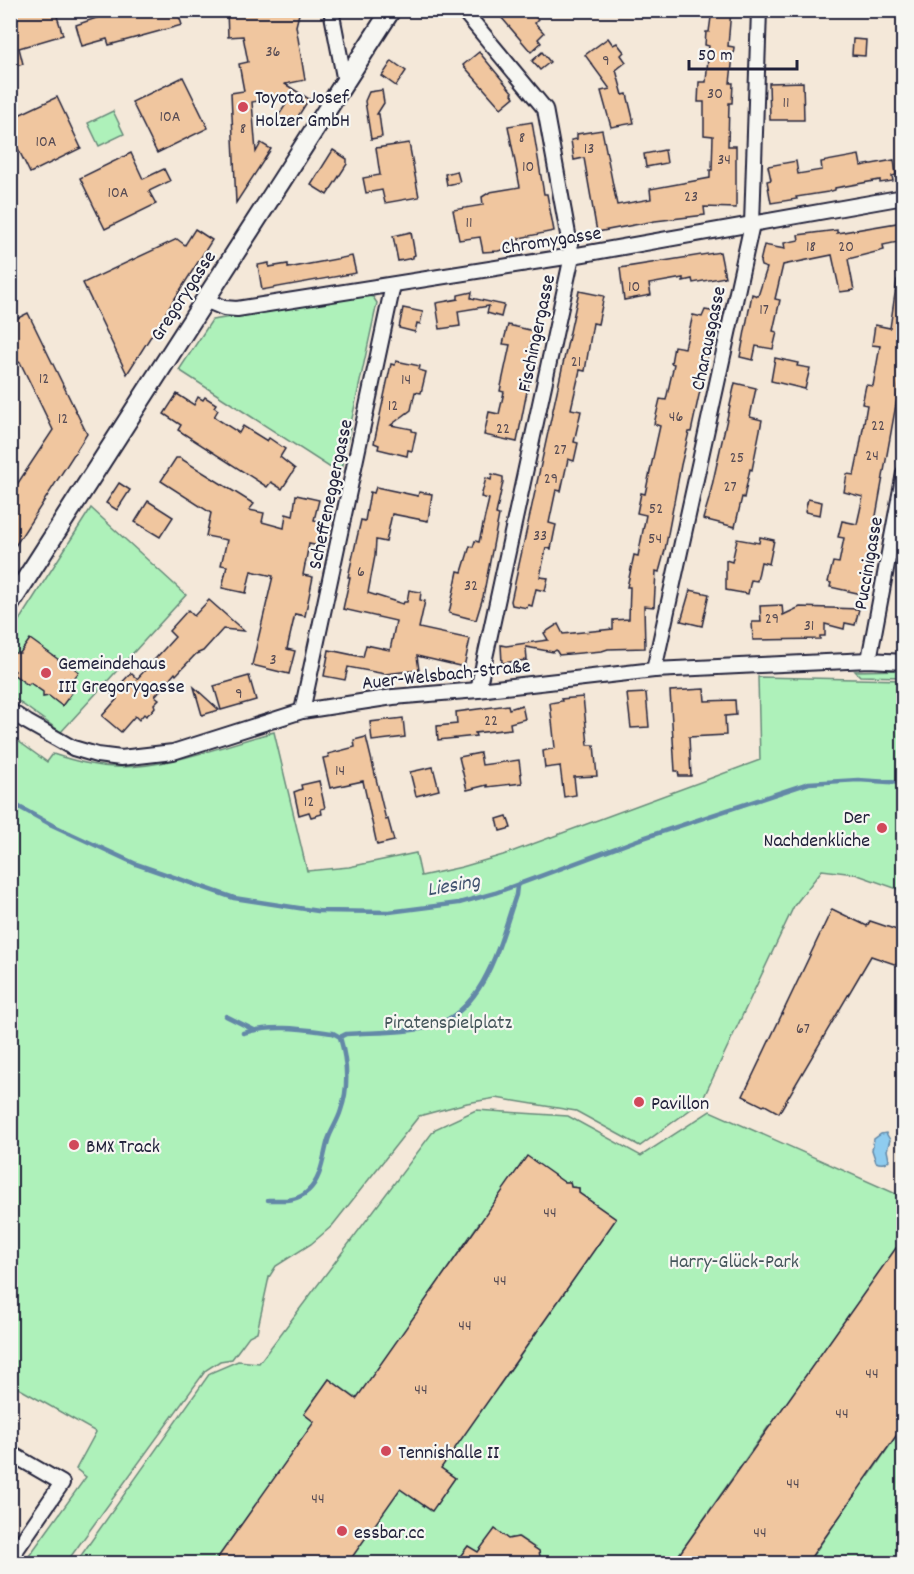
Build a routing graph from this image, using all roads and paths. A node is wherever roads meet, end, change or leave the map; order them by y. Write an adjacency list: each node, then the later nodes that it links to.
1 (332, 10): 5 (street)
2 (391, 10): 5 (street, Gregorygasse)
3 (463, 10): 8 (street, Fischingergasse)
4 (759, 10): 7 (street, Charausgasse)
5 (345, 82): 10 (street, Gregorygasse)
6 (903, 197): 7 (street, Chromygasse)
7 (752, 224): 8 (street, Chromygasse); 15 (street, Charausgasse)
8 (572, 256): 9 (street, Chromygasse); 16 (street, Fischingergasse)
9 (393, 285): 10 (street, Chromygasse); 18 (street, Scheffeneggergasse)
10 (205, 300): 12 (street, Gregorygasse)
11 (903, 472): 13 (street, Puccinigasse)
12 (10, 604)
13 (869, 660): 14 (street, Auer-Welsbach-Straße); 15 (street, Auer-Welsbach-Straße)
14 (903, 662)
15 (654, 670): 16 (street, Auer-Welsbach-Straße)
16 (478, 690): 18 (street, Auer-Welsbach-Straße)
17 (10, 711): 18 (street, Auer-Welsbach-Straße)
18 (302, 711)
19 (10, 1453): 20 (street)
20 (10, 1559)

